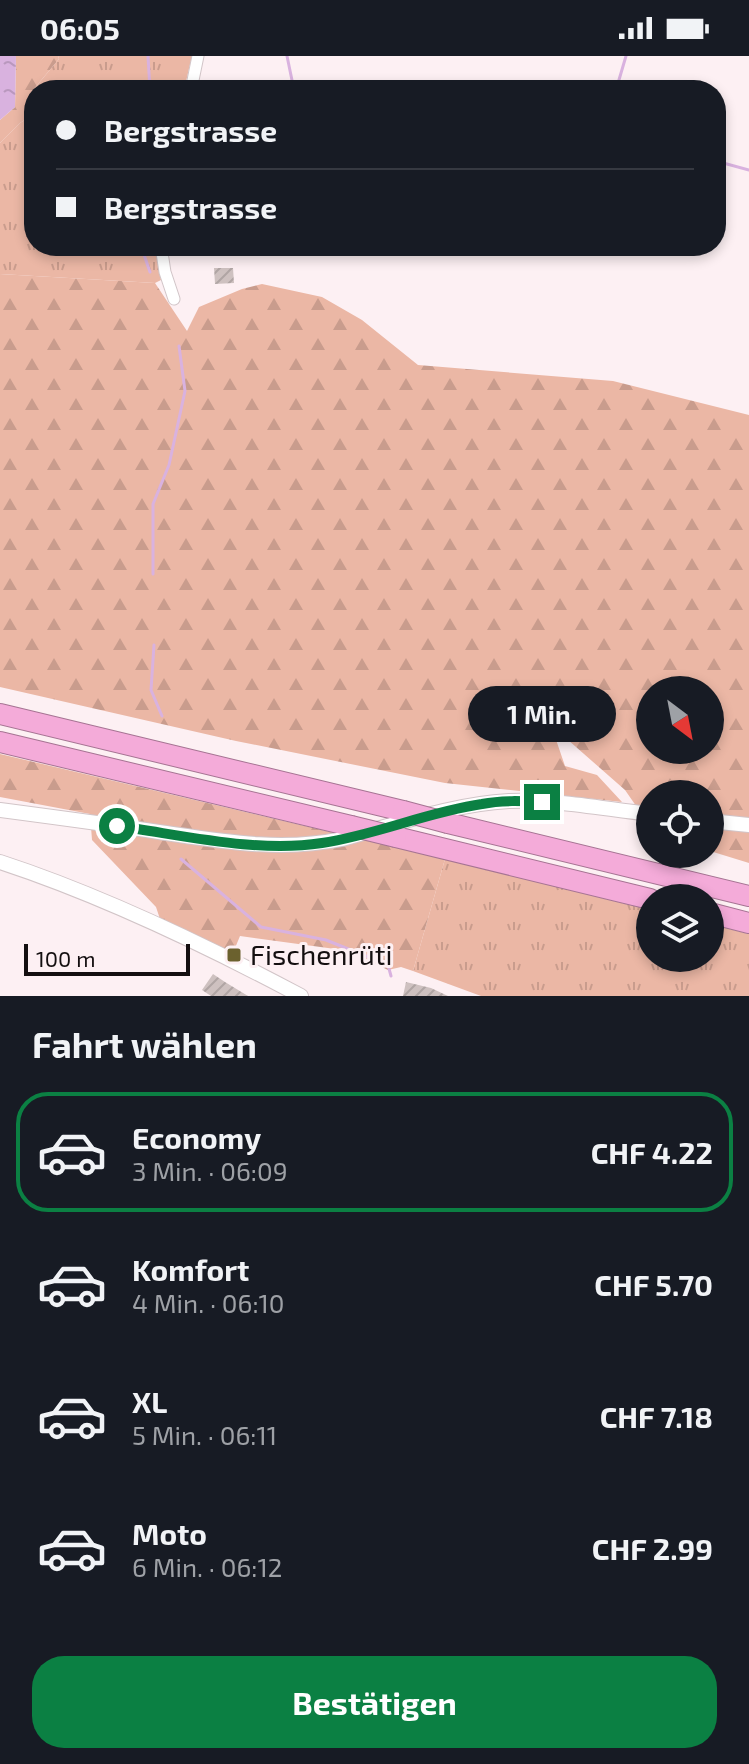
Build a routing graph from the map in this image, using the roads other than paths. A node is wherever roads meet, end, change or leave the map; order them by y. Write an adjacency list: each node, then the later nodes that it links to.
1 (198, 56): 2 (street)
2 (193, 80)
3 (163, 256): 4 (street)
4 (174, 299)
5 (0, 714): 13 (highway, bridge)
6 (0, 742): 12 (highway, bridge)
7 (0, 810): 8 (street)
8 (636, 812)
9 (724, 822): 10 (street)
10 (749, 825)
11 (0, 862): 16 (street)
12 (636, 896)
13 (749, 896)
14 (724, 917): 15 (highway)
15 (749, 923)
16 (301, 996)

